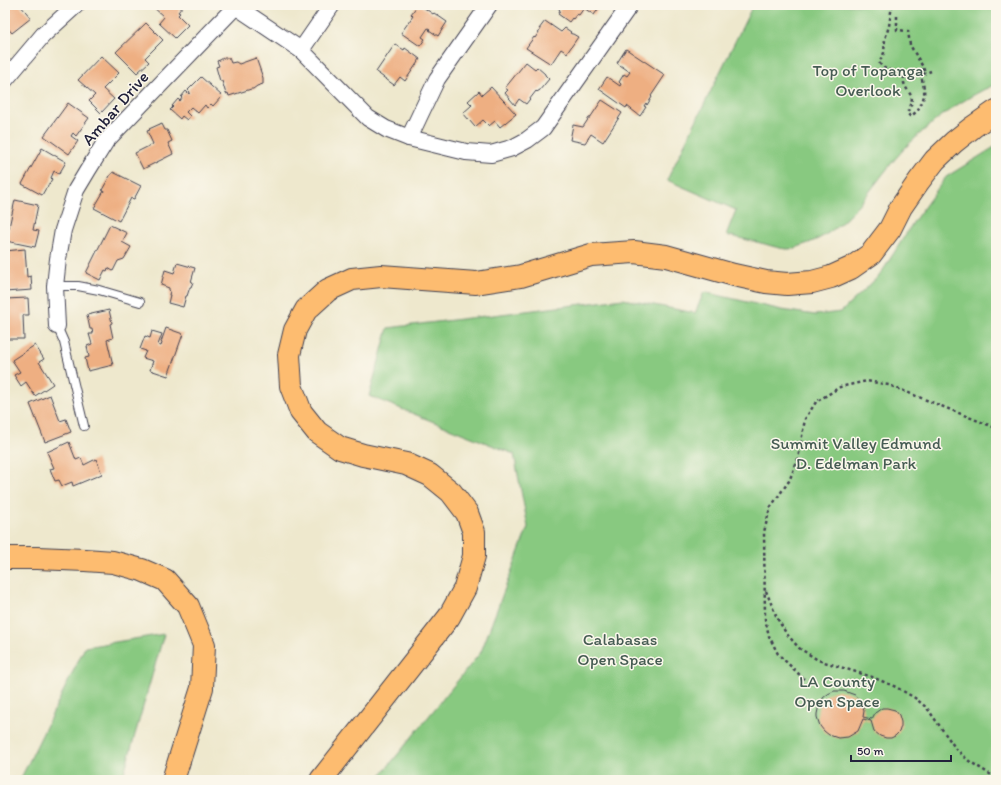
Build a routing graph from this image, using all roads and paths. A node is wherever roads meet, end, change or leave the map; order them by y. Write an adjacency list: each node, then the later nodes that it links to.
1 (76, 5): 15 (street)
2 (332, 5): 10 (street)
3 (489, 5): 17 (street)
4 (630, 5): 17 (street)
5 (892, 5): 8 (path)
6 (234, 6): 10 (street); 18 (street, Ambar Drive)
7 (897, 16): 9 (path)
8 (890, 20): 9 (path); 14 (path)
9 (897, 20): 12 (path)
10 (301, 50): 17 (street)
11 (931, 71): 12 (path)
12 (925, 73): 13 (path)
13 (921, 75): 14 (path); 14 (path)
14 (904, 76)
15 (5, 80)
16 (996, 111): 28 (main road)
17 (409, 138)
18 (55, 286): 19 (lane); 20 (street, Ambar Drive)
19 (140, 302)
20 (57, 326): 21 (lane)
21 (84, 426)
22 (996, 428): 24 (path)
23 (5, 558): 27 (main road)
24 (764, 588): 25 (path); 26 (path)
25 (804, 680)
26 (996, 778)
27 (173, 780)
28 (321, 780)

